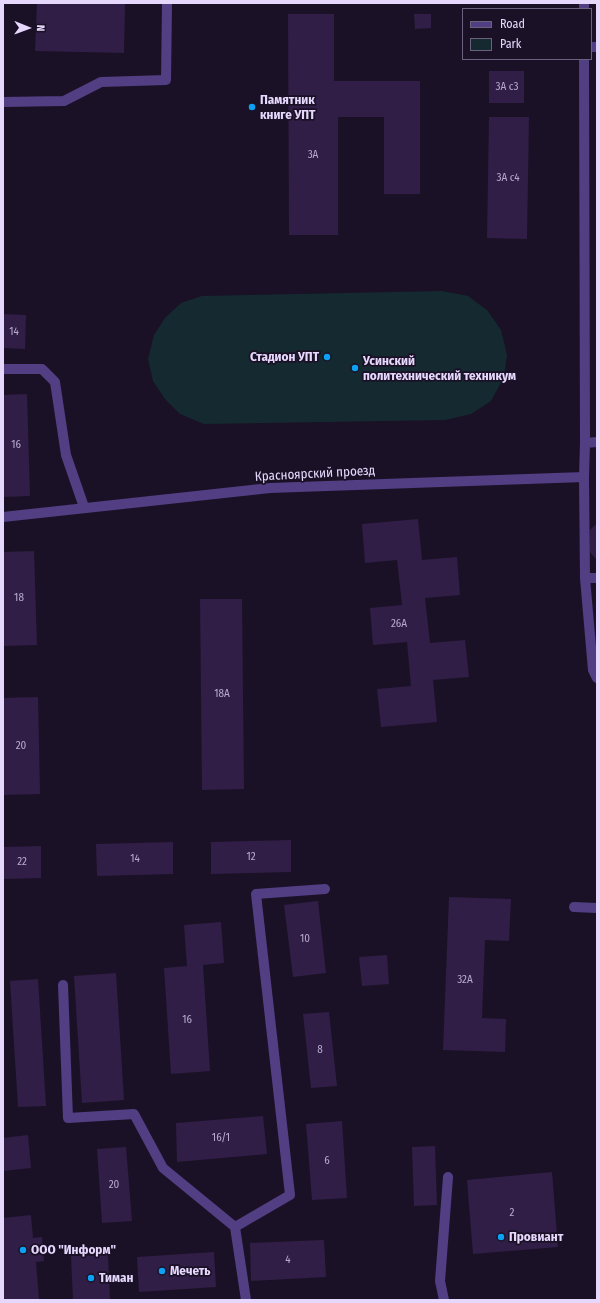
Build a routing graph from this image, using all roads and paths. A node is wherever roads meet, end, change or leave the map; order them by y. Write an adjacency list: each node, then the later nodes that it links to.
1 (167, 3): 3 (street)
2 (584, 60): 6 (street)
3 (3, 102)
4 (3, 369): 8 (street)
5 (597, 442): 6 (street)
6 (585, 443): 7 (street)
7 (584, 476): 8 (street, Красноярский проезд); 10 (street)
8 (84, 507): 9 (street, Красноярский проезд)
9 (3, 517)
10 (585, 578): 11 (street); 12 (street)
11 (597, 578)
12 (597, 678)
13 (325, 889): 18 (street)
14 (574, 908): 15 (street)
15 (597, 908)
16 (63, 985): 18 (street)
17 (448, 1177): 20 (street)
18 (234, 1227): 19 (street)
19 (246, 1300)
20 (444, 1300)

